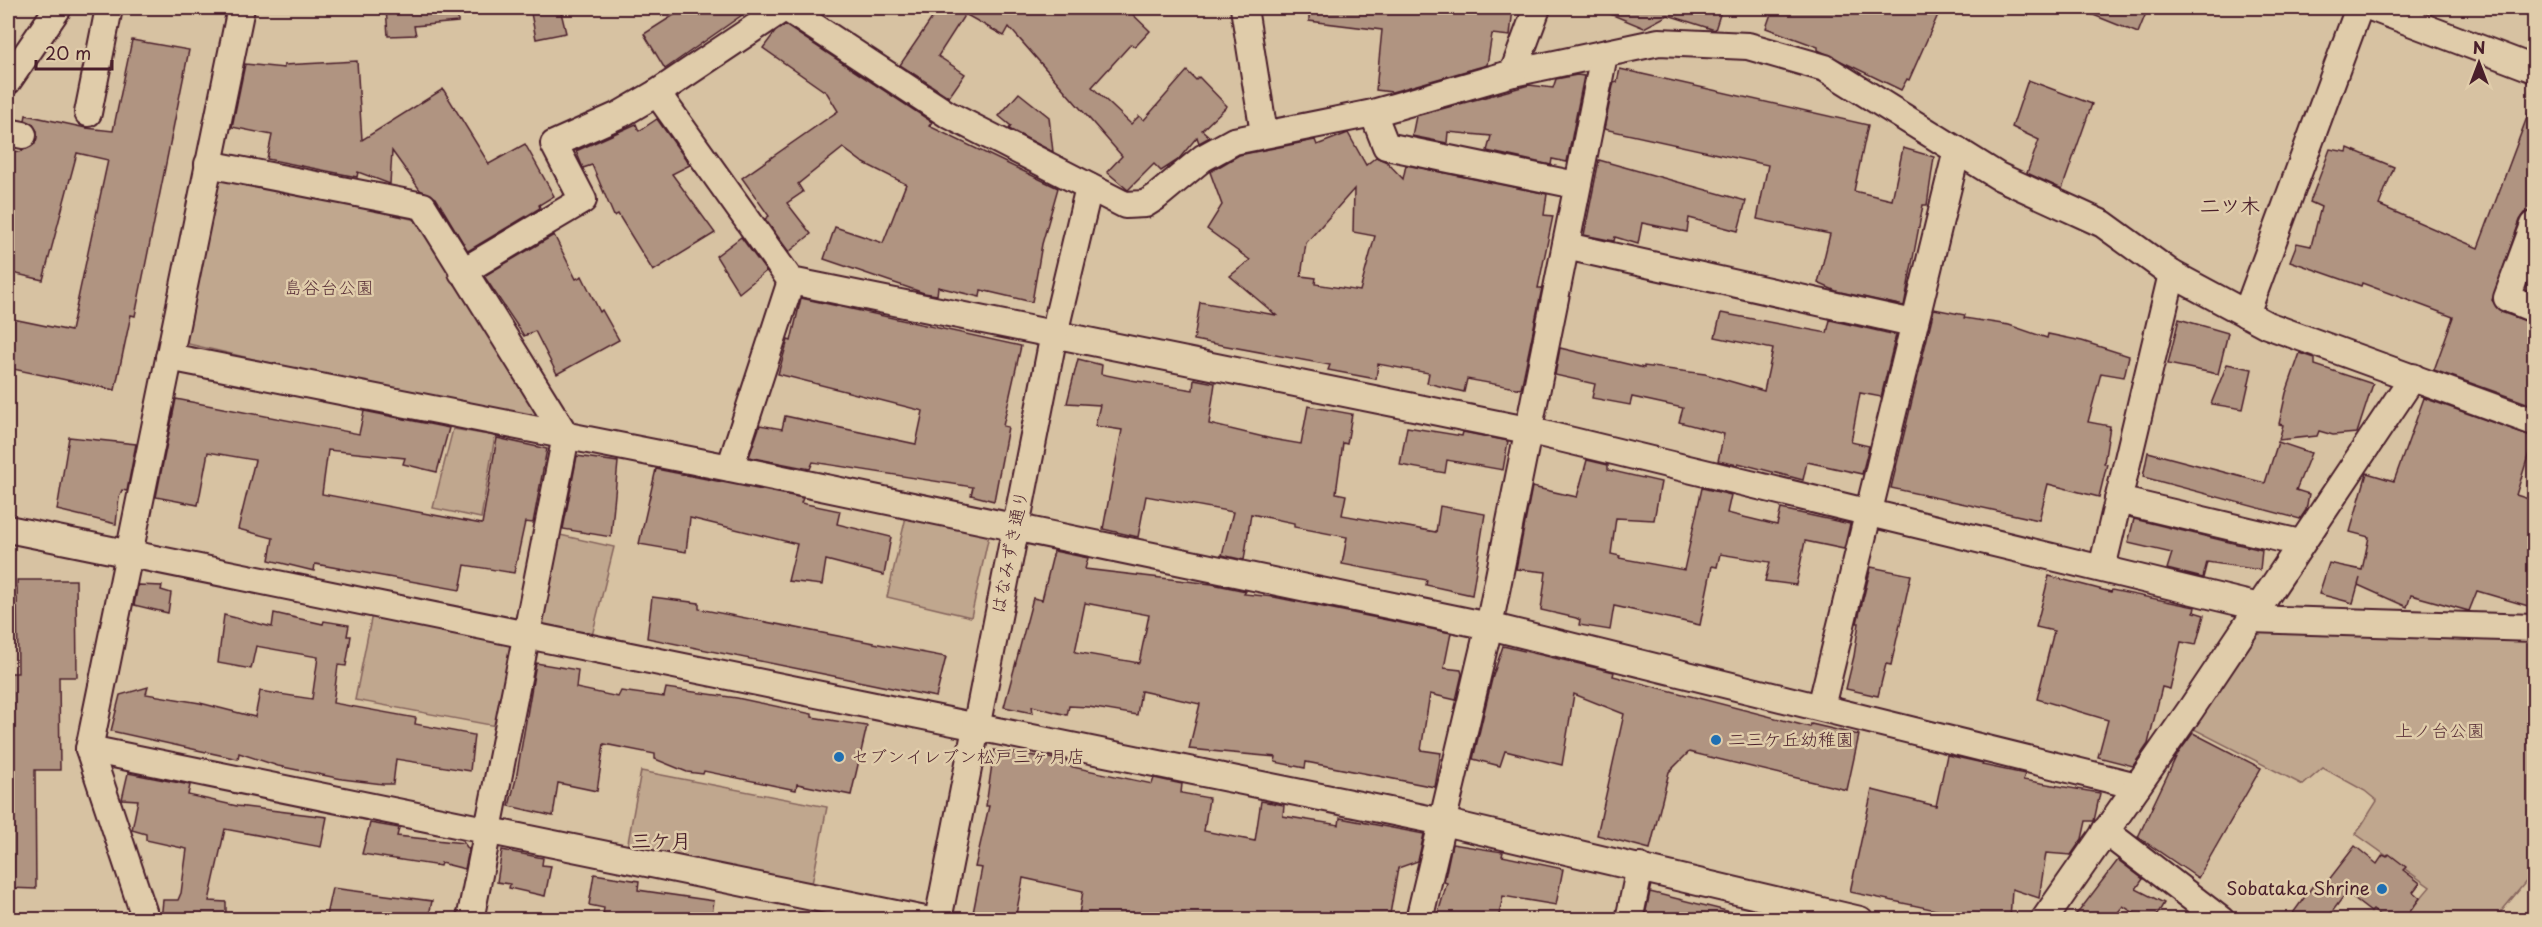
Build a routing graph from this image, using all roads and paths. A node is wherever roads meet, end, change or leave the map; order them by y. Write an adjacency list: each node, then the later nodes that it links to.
1 (58, 8): 12 (street)
2 (109, 8): 14 (street)
3 (238, 8): 18 (street)
4 (785, 8): 13 (street); 20 (street)
5 (1244, 8): 16 (street)
6 (1537, 8): 11 (street)
7 (2359, 8): 27 (street)
8 (2373, 8): 10 (street)
9 (1604, 55): 11 (street); 17 (street); 19 (street)
10 (2535, 69)
11 (1513, 73): 15 (street)
12 (8, 81)
13 (657, 93): 23 (street); 25 (street)
14 (88, 113)
15 (1373, 113): 16 (street); 19 (street)
16 (1263, 133): 20 (street)
17 (1957, 150): 24 (street); 28 (street)
18 (208, 164): 23 (street); 30 (street)
19 (1576, 185): 22 (street)
20 (1089, 187): 29 (street, はなみずき通り)
21 (2535, 225): 26 (street)
22 (1566, 246): 28 (street); 33 (street)
23 (462, 272): 34 (street)
24 (2172, 274): 27 (street); 36 (street)
25 (791, 281): 29 (street); 35 (street)
26 (2535, 309)
27 (2246, 314): 31 (street)
28 (1913, 323): 37 (street)
29 (1054, 333): 33 (street); 38 (street, はなみずき通り)
30 (169, 357): 34 (street); 41 (street)
31 (2413, 377): 32 (street); 40 (street)
32 (2535, 422)
33 (1527, 430): 37 (street); 44 (street)
34 (566, 436): 35 (street); 46 (street)
35 (730, 468): 38 (street)
36 (2118, 500): 40 (street); 42 (street)
37 (1868, 514): 42 (street); 47 (street)
38 (1015, 528): 44 (street); 48 (street, はなみずき通り)
39 (8, 529): 41 (street)
40 (2300, 543): 43 (street)
41 (128, 554): 46 (street); 49 (street)
42 (2102, 568): 43 (street)
43 (2255, 613): 45 (street); 50 (street)
44 (1490, 626): 47 (street); 51 (street)
45 (2535, 628)
46 (528, 635): 48 (street); 53 (street)
47 (1821, 707): 50 (street)
48 (975, 728): 51 (street); 58 (street, はなみずき通り)
49 (89, 749): 53 (street); 55 (street)
50 (2137, 786): 52 (street)
51 (1443, 822): 54 (street); 59 (street)
52 (2105, 831): 62 (street); 63 (street)
53 (488, 832): 56 (street); 57 (street)
54 (1640, 867): 60 (street); 61 (street)
55 (146, 920)
56 (470, 920)
57 (925, 920)
58 (938, 920)
59 (1419, 920)
60 (1629, 920)
61 (1860, 920)
62 (2044, 920)
63 (2221, 920)

